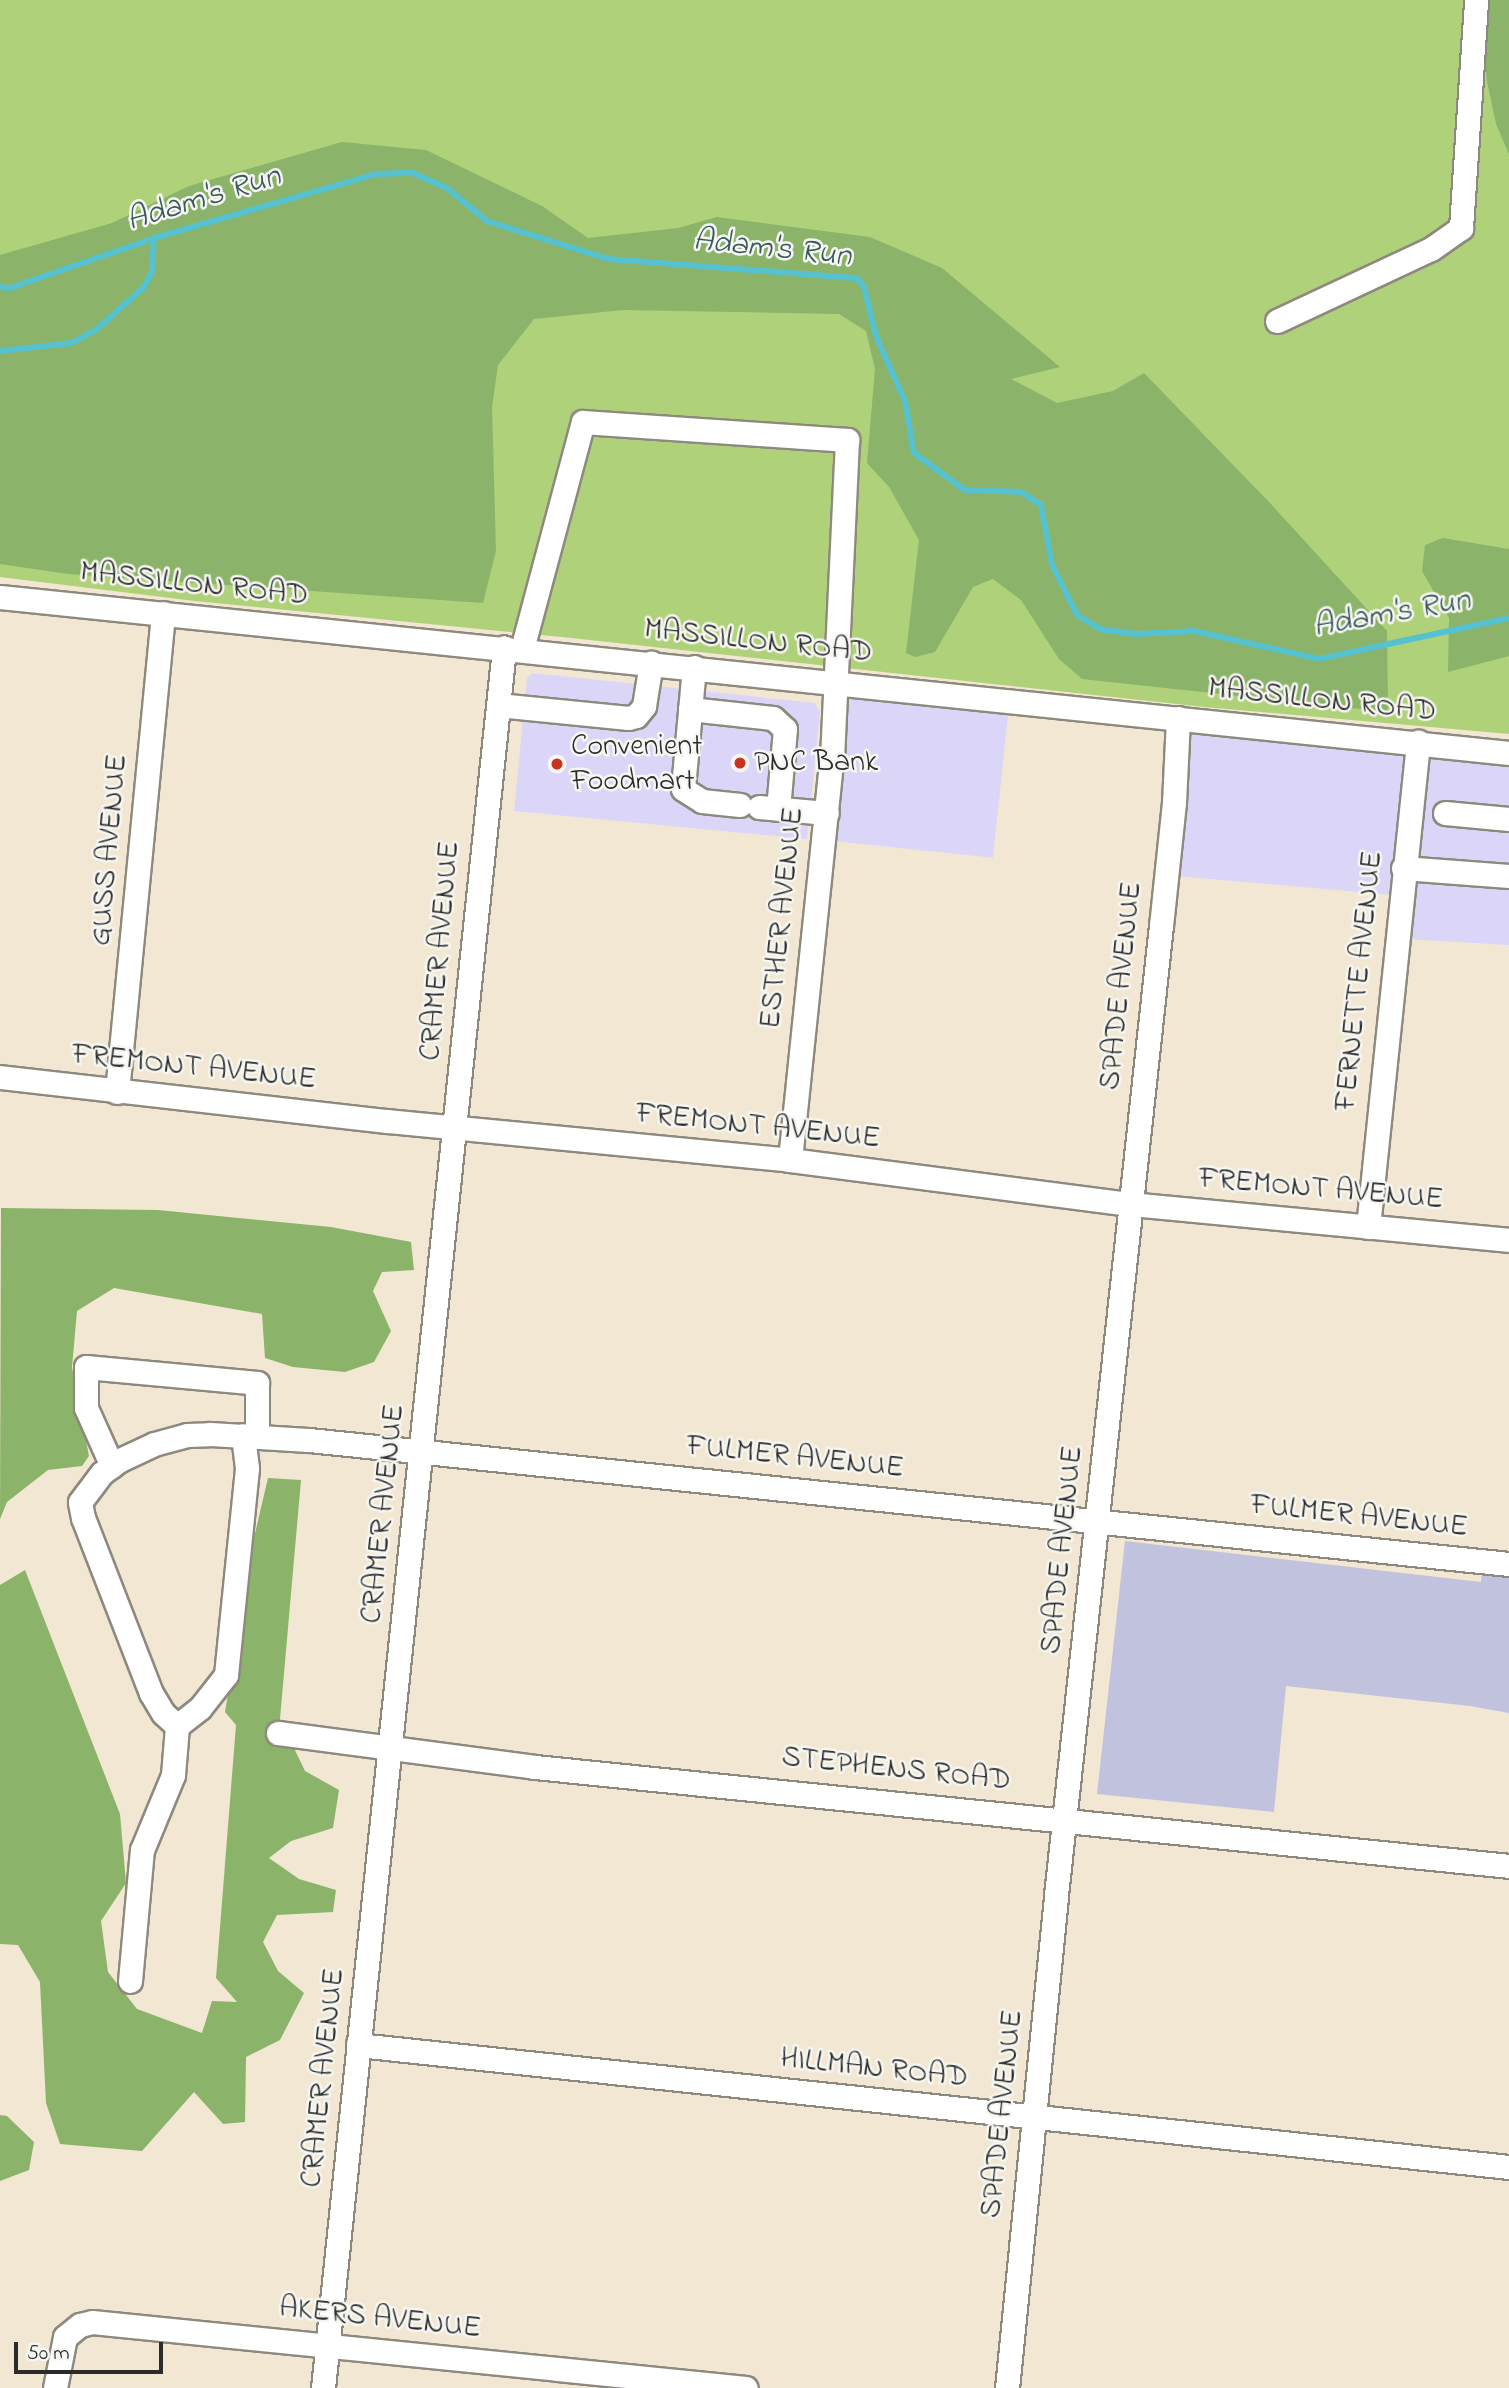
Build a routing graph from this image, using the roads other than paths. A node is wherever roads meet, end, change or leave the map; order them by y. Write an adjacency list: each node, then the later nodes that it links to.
1 (1476, 0): 2 (street)
2 (1277, 321)
3 (0, 597): 4 (street, MASSILLON ROAD)
4 (163, 613): 5 (street, MASSILLON ROAD); 21 (street, GUSS AVENUE)
5 (513, 648): 6 (street, MASSILLON ROAD); 8 (street, ESTHER AVENUE); 9 (street, CRAMER AVENUE)
6 (651, 663): 7 (street, MASSILLON ROAD); 9 (street)
7 (694, 667): 8 (street, MASSILLON ROAD); 10 (street)
8 (838, 682): 11 (street, MASSILLON ROAD); 15 (street, ESTHER AVENUE)
9 (498, 705): 22 (street, CRAMER AVENUE)
10 (690, 709): 14 (street); 14 (street)
11 (1178, 718): 12 (street, MASSILLON ROAD); 24 (street, SPADE AVENUE)
12 (1418, 742): 13 (street, MASSILLON ROAD); 18 (street, FERNETTE AVENUE)
13 (1509, 753)
14 (759, 807): 15 (street)
15 (827, 813): 23 (street, ESTHER AVENUE)
16 (1445, 813): 17 (street)
17 (1509, 819)
18 (1403, 868): 19 (street); 25 (street, FERNETTE AVENUE)
19 (1509, 876)
20 (0, 1077): 21 (street, FREMONT AVENUE)
21 (117, 1092): 22 (street, FREMONT AVENUE)
22 (456, 1127): 23 (street, FREMONT AVENUE); 28 (street, CRAMER AVENUE)
23 (790, 1160): 24 (street, FREMONT AVENUE)
24 (1130, 1204): 25 (street, FREMONT AVENUE); 30 (street, SPADE AVENUE)
25 (1368, 1227): 26 (street, FREMONT AVENUE)
26 (1509, 1240)
27 (257, 1436): 28 (street, FULMER AVENUE); 29 (street, FULMER AVENUE); 29 (street); 32 (street)
28 (422, 1451): 30 (street, FULMER AVENUE); 34 (street, CRAMER AVENUE)
29 (112, 1466): 32 (street, FULMER AVENUE)
30 (1097, 1521): 31 (street, FULMER AVENUE); 35 (street, SPADE AVENUE)
31 (1509, 1564)
32 (177, 1726): 37 (street)
33 (278, 1733): 34 (street, STEPHENS ROAD)
34 (391, 1746): 35 (street, STEPHENS ROAD); 38 (street, CRAMER AVENUE)
35 (1065, 1820): 36 (street, STEPHENS ROAD); 39 (street, SPADE AVENUE)
36 (1509, 1866)
37 (130, 1981)
38 (358, 2045): 39 (street, HILLMAN ROAD); 41 (street, CRAMER AVENUE)
39 (1034, 2119): 40 (street, HILLMAN ROAD); 45 (street, SPADE AVENUE)
40 (1509, 2167)
41 (328, 2345): 42 (street, AKERS AVENUE); 43 (street, CRAMER AVENUE); 44 (street, AKERS AVENUE)
42 (55, 2388)
43 (323, 2388)
44 (746, 2388)
45 (1007, 2388)

